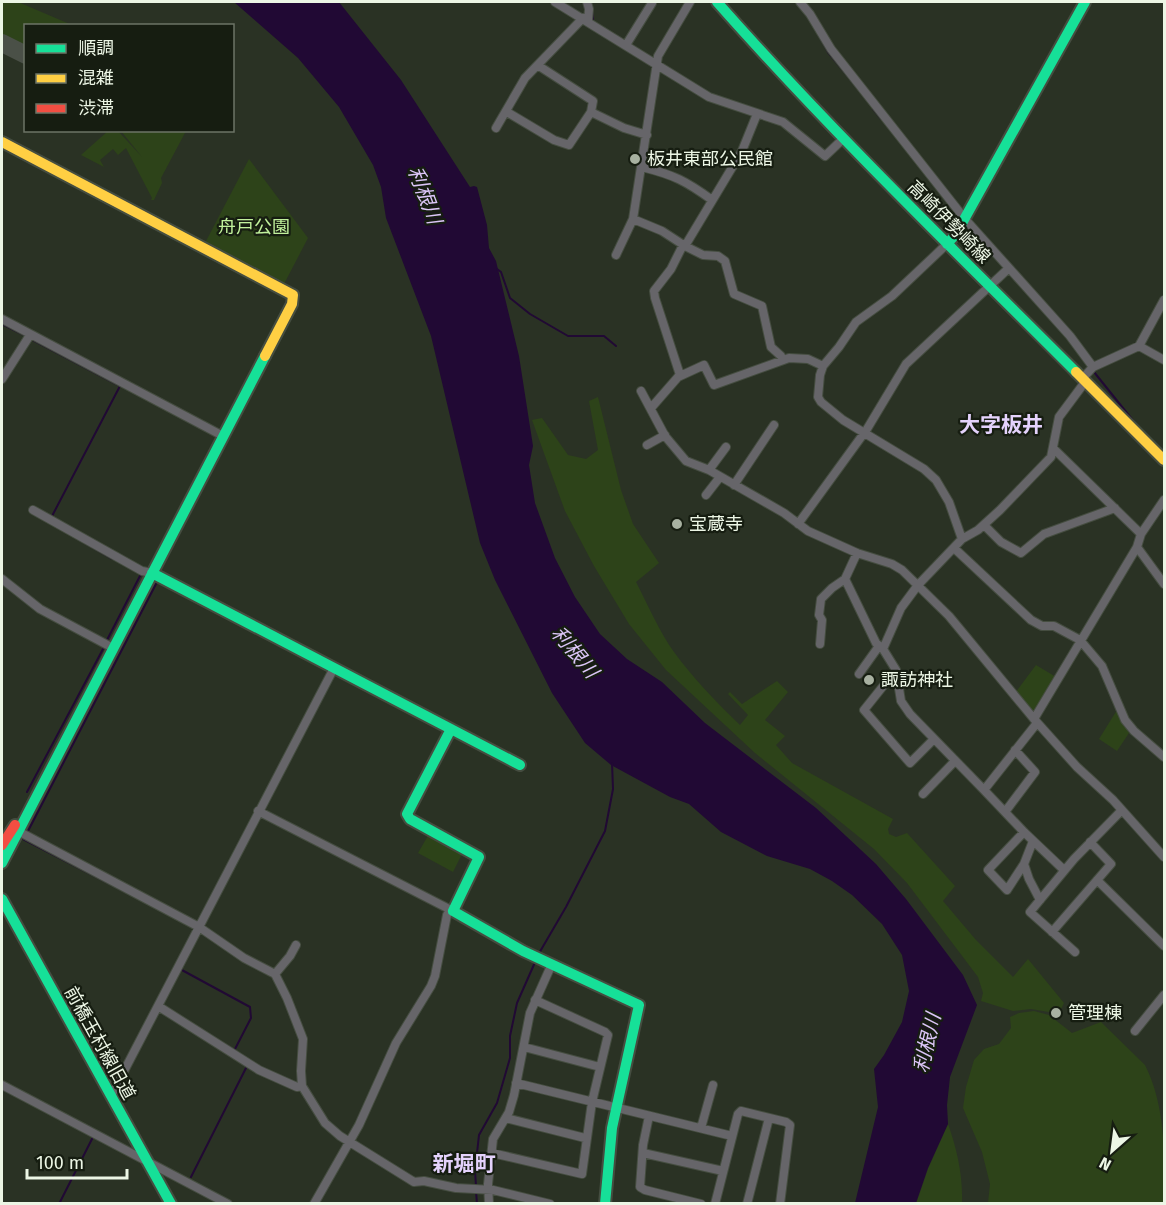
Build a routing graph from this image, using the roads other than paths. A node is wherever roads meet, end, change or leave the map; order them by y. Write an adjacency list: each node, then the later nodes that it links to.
1 (555, 2): 8 (street)
2 (587, 2): 8 (street)
3 (690, 2): 10 (street)
4 (717, 2): 17 (street, 高崎伊勢崎線)
5 (800, 2): 22 (street)
6 (1085, 2): 22 (street)
7 (652, 3): 9 (street)
8 (585, 20): 9 (street); 11 (street)
9 (626, 45): 10 (street)
10 (656, 65): 14 (street); 16 (street)
11 (539, 66): 12 (street); 13 (street)
12 (507, 112): 13 (street); 15 (street)
13 (591, 112): 16 (street)
14 (758, 114): 17 (street); 20 (street)
15 (496, 128)
16 (647, 135): 19 (street)
17 (843, 139): 23 (street, 高崎伊勢崎線)
18 (2, 142): 44 (street)
19 (642, 167): 20 (street); 21 (street)
20 (712, 200): 24 (street)
21 (633, 219): 24 (street); 25 (street)
22 (965, 219): 23 (street); 26 (street)
23 (947, 243): 27 (street, 高崎伊勢崎線); 34 (street)
24 (685, 246): 32 (street); 36 (street)
25 (616, 255)
26 (1009, 268): 27 (street); 35 (street)
27 (990, 286): 38 (street, 高崎伊勢崎線); 42 (street)
28 (1164, 300): 31 (street)
29 (2, 320): 30 (street)
30 (30, 335): 37 (street); 44 (street)
31 (1139, 346): 33 (street); 35 (street)
32 (782, 360): 34 (street); 36 (street)
33 (1164, 360)
34 (823, 366): 42 (street)
35 (1093, 367): 38 (street)
36 (680, 375): 40 (street)
37 (2, 380)
38 (1083, 380): 47 (street); 48 (street, 高崎伊勢崎線)
39 (641, 391): 40 (street)
40 (651, 408): 43 (street)
41 (774, 425): 51 (street)
42 (864, 434): 56 (street); 59 (street)
43 (665, 435): 45 (street); 49 (street)
44 (223, 436): 63 (street)
45 (647, 445)
46 (726, 447): 49 (street)
47 (1054, 449): 54 (street); 57 (street)
48 (1164, 460)
49 (709, 470): 50 (street)
50 (720, 477): 51 (street); 52 (street)
51 (734, 485): 56 (street)
52 (706, 495)
53 (1164, 500): 58 (street)
54 (1115, 508): 57 (street); 58 (street)
55 (33, 510): 63 (street)
56 (798, 524): 62 (street)
57 (984, 525): 59 (street)
58 (1141, 534): 60 (street)
59 (962, 539): 61 (street)
60 (1137, 547): 66 (street); 68 (street)
61 (954, 548): 67 (street); 68 (street)
62 (856, 553): 65 (street); 67 (street)
63 (152, 573): 70 (street); 72 (street)
64 (2, 579): 70 (street)
65 (844, 579): 69 (street); 71 (street)
66 (1164, 584)
67 (918, 585): 71 (street); 75 (street)
68 (1080, 640): 75 (street); 79 (street)
69 (820, 644)
70 (113, 648): 87 (street)
71 (881, 648): 73 (street); 74 (street)
72 (334, 668): 76 (street); 85 (street)
73 (896, 670): 77 (street); 77 (street)
74 (859, 674)
75 (1036, 721): 78 (street); 84 (street)
76 (452, 729): 81 (street); 100 (street)
77 (934, 740): 80 (street)
78 (1015, 750): 82 (street); 86 (street)
79 (1164, 757)
80 (955, 760): 82 (street); 83 (street)
81 (520, 765)
82 (984, 790): 86 (street)
83 (923, 794)
84 (1122, 810): 91 (street); 92 (street)
85 (258, 811): 100 (street); 102 (street)
86 (1005, 812): 88 (street)
87 (16, 830): 90 (street); 93 (street); 102 (street)
88 (1024, 832): 89 (street); 94 (street)
89 (1033, 841): 94 (street); 95 (street)
90 (2, 842)
91 (1090, 842): 95 (street); 96 (street)
92 (1164, 857)
93 (2, 863)
94 (1024, 864): 98 (street)
95 (1064, 870): 98 (street)
96 (1097, 880): 103 (street); 105 (street)
97 (2, 898): 101 (street, 前橋玉村線旧道)
98 (1040, 900): 103 (street)
99 (2, 908): 101 (street)
100 (451, 911): 107 (street); 128 (street)
101 (12, 918): 119 (street, 前橋玉村線旧道)
102 (199, 927): 108 (street); 111 (street)
103 (1052, 932): 106 (street)
104 (296, 945): 108 (street)
105 (1164, 946)
106 (1075, 952)
107 (548, 964): 110 (street); 121 (street)
108 (275, 974): 117 (street)
109 (1164, 995): 112 (street)
110 (535, 1000): 113 (street); 114 (street)
111 (158, 1006): 117 (street); 119 (street)
112 (1135, 1031)
113 (524, 1047): 114 (street); 115 (street)
114 (600, 1067): 120 (street)
115 (516, 1083): 120 (street); 123 (street)
116 (2, 1085): 131 (street)
117 (302, 1086): 128 (street)
118 (713, 1086): 125 (street)
119 (111, 1096): 131 (street, 前橋玉村線旧道)
120 (592, 1102): 121 (street); 127 (street)
121 (615, 1108): 122 (street); 139 (street)
122 (649, 1116): 125 (street); 130 (street)
123 (506, 1118): 127 (street); 129 (street)
124 (769, 1118): 126 (street); 142 (street); 143 (street)
125 (701, 1128): 126 (street)
126 (732, 1136): 132 (street)
127 (585, 1138): 129 (street)
128 (349, 1142): 133 (street); 136 (street)
129 (492, 1152): 133 (street)
130 (643, 1153): 132 (street); 140 (street)
131 (147, 1161): 134 (street, 前橋玉村線旧道); 135 (street)
132 (723, 1171): 141 (street)
133 (484, 1189): 137 (street); 138 (street)
134 (171, 1203)
135 (228, 1203)
136 (314, 1203)
137 (489, 1203)
138 (550, 1203)
139 (605, 1203)
140 (701, 1203)
141 (715, 1203)
142 (747, 1203)
143 (780, 1203)

